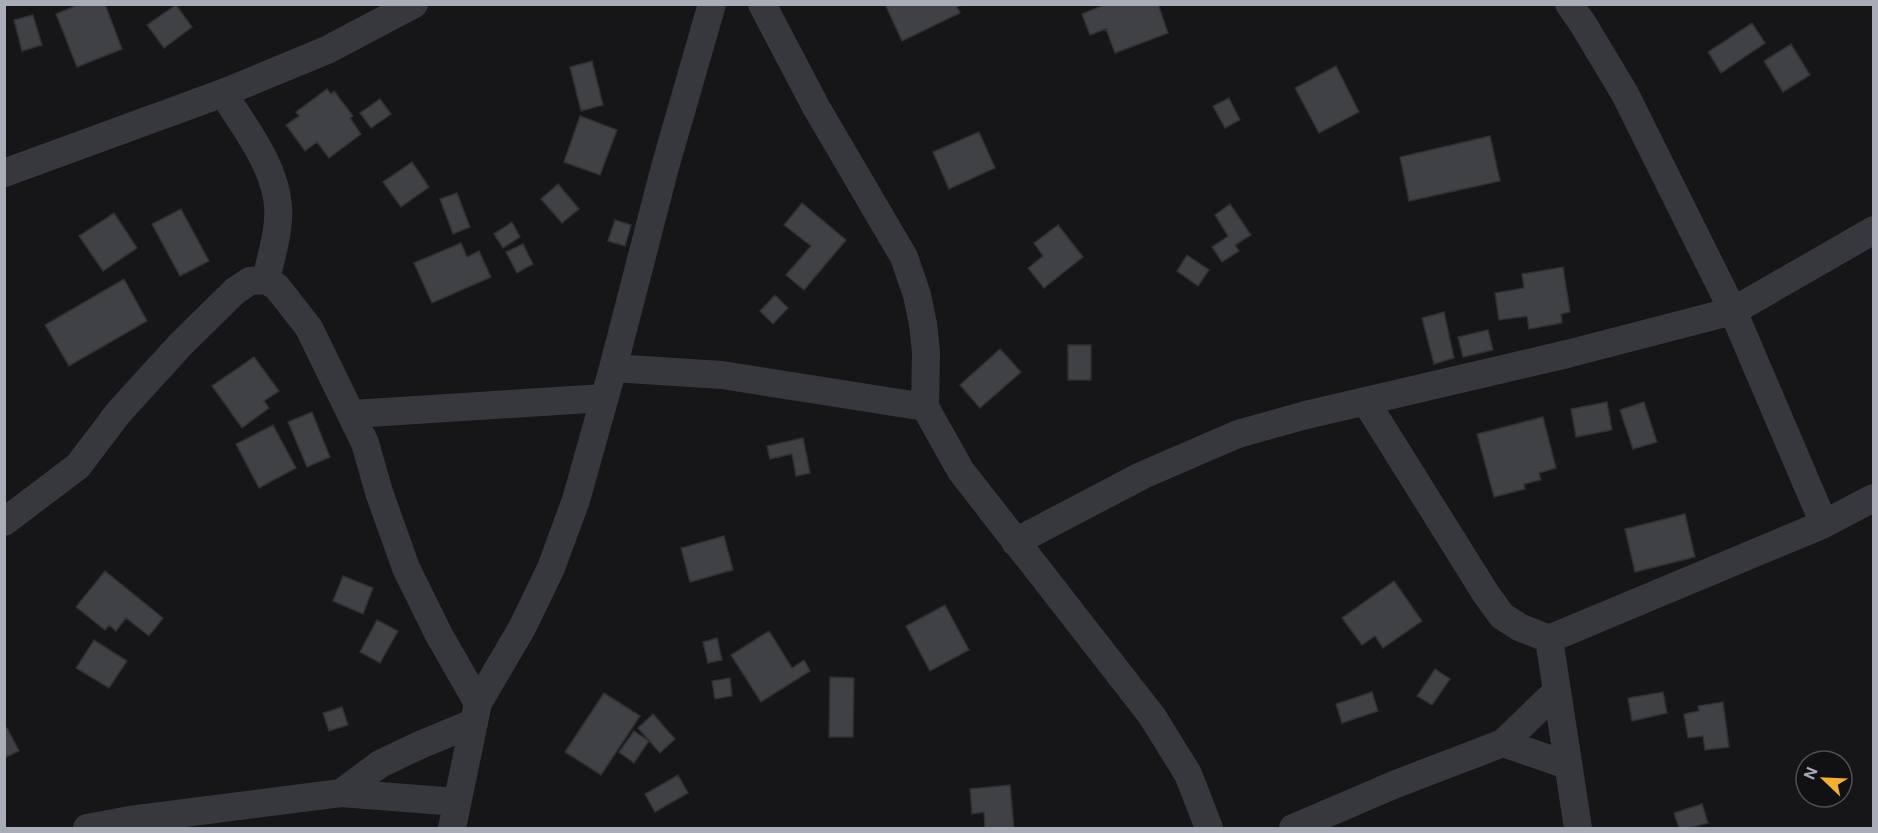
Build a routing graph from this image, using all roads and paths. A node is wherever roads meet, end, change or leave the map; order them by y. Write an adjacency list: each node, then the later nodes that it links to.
1 (414, 4): 5 (street)
2 (712, 4): 10 (street)
3 (762, 4): 13 (street)
4 (1569, 4): 9 (street)
5 (223, 93): 6 (street); 8 (street)
6 (4, 173)
7 (1874, 230): 9 (street)
8 (266, 280): 14 (street); 16 (street)
9 (1733, 311): 12 (street); 17 (street)
10 (613, 368): 11 (street); 13 (street)
11 (604, 398): 14 (street); 21 (street)
12 (1366, 402): 18 (street); 19 (street)
13 (925, 407): 18 (street)
14 (353, 414): 21 (street)
15 (1873, 498): 17 (street)
16 (4, 522)
17 (1824, 524): 19 (street)
18 (1015, 542): 27 (street)
19 (1549, 639): 20 (street)
20 (1556, 692): 22 (street); 23 (street)
21 (475, 713): 24 (street); 25 (street)
22 (1503, 743): 23 (street); 28 (street)
23 (1567, 765): 29 (street)
24 (340, 793): 25 (street); 26 (street)
25 (455, 815)
26 (87, 828)
27 (1209, 828)
28 (1293, 828)
29 (1578, 828)

